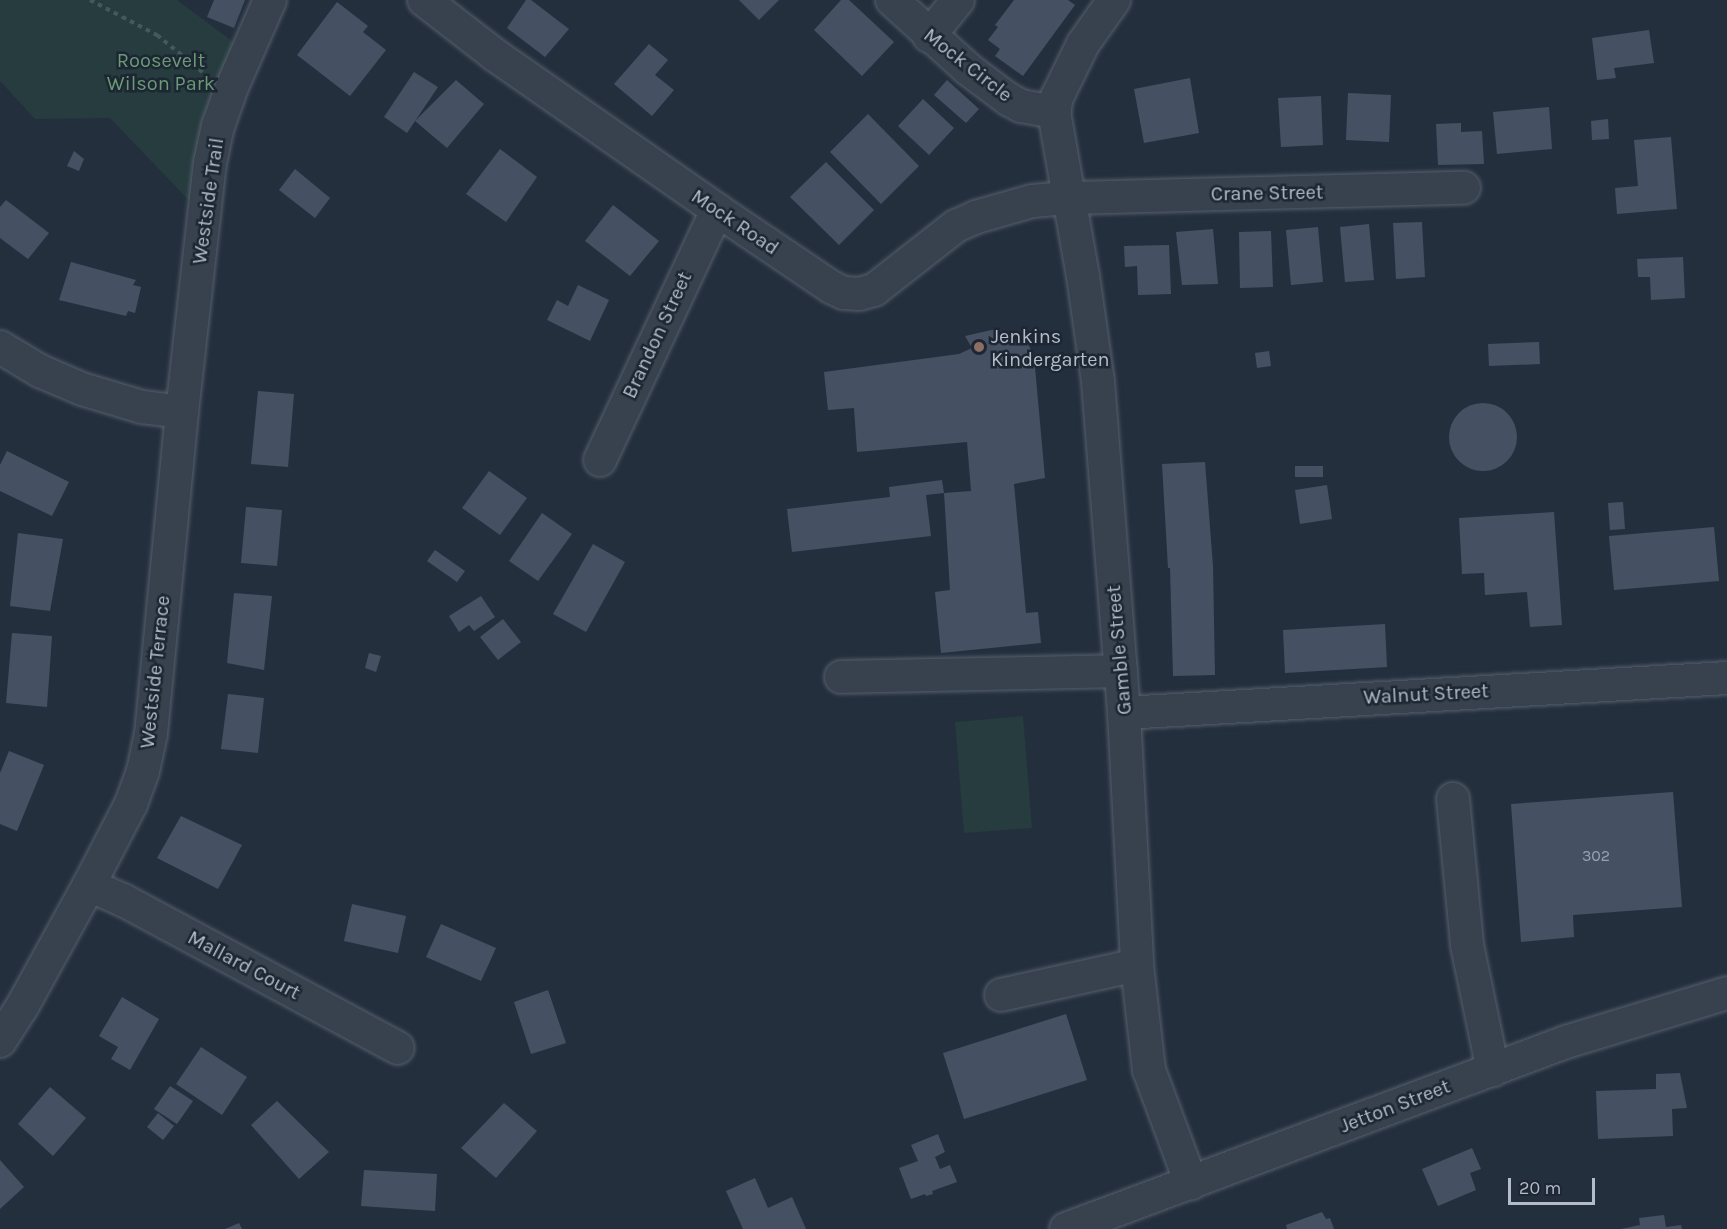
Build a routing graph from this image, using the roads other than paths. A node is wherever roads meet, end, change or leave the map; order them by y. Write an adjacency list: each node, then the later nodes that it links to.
1 (270, 0): 12 (street, Westside Trail)
2 (424, 0): 10 (street, Mock Road)
3 (892, 0): 6 (street, Mock Circle)
4 (958, 0): 6 (street)
5 (1114, 0): 7 (street)
6 (929, 36): 7 (street, Mock Circle)
7 (1054, 112): 9 (street, Gamble Street)
8 (1464, 188): 9 (street, Crane Street)
9 (1070, 198): 10 (street, Mock Road); 14 (street, Gamble Street)
10 (717, 210): 13 (street, Brandon Street)
11 (0, 347): 12 (street)
12 (182, 412): 19 (street, Westside Terrace)
13 (600, 460)
14 (1121, 670): 15 (street); 17 (street, Gamble Street)
15 (841, 676)
16 (1727, 678): 17 (street, Walnut Street)
17 (1124, 713): 20 (street, Gamble Street)
18 (1453, 799): 25 (street)
19 (89, 885): 23 (street, Westside Terrace); 24 (street, Mallard Court)
20 (1137, 965): 22 (street); 26 (street, Gamble Street)
21 (1727, 993): 25 (street, Jetton Street)
22 (1001, 995)
23 (0, 1041)
24 (398, 1048)
25 (1493, 1070): 26 (street, Jetton Street)
26 (1191, 1183): 27 (street, Jetton Street)
27 (1066, 1229)

